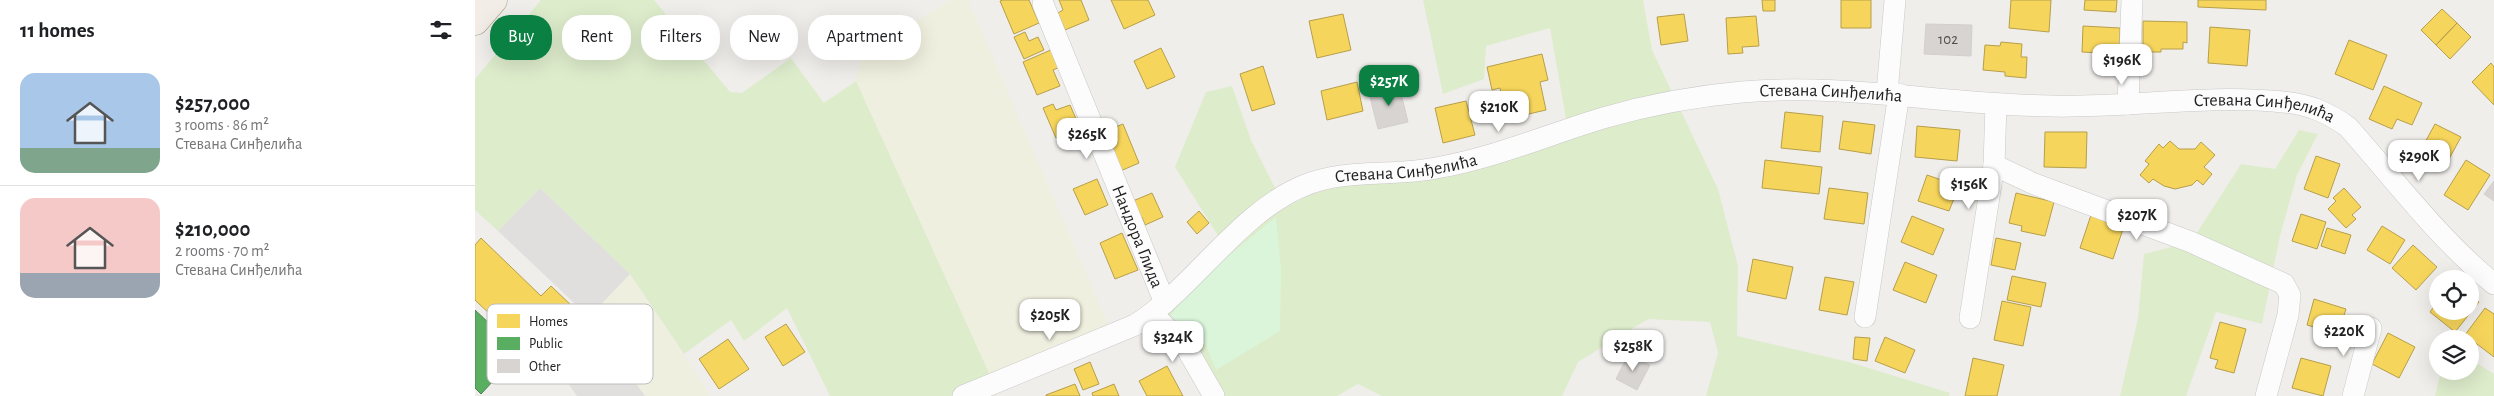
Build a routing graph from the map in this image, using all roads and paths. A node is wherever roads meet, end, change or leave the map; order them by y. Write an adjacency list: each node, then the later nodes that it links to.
1 (493, 0): 5 (main road)
2 (1895, 0): 6 (street)
3 (2133, 0): 8 (street)
4 (1043, 4): 11 (street, Нандора Глида)
5 (475, 21)
6 (1893, 93): 7 (street, Стевана Синђелића); 11 (street, Стевана Синђелића); 12 (street)
7 (1995, 104): 8 (street, Стевана Синђелића); 9 (street)
8 (2128, 104): 10 (street, Стевана Синђелића)
9 (1994, 165): 13 (street); 17 (street)
10 (2494, 284)
11 (1159, 309): 15 (street, Стевана Синђелића); 16 (street)
12 (1865, 317)
13 (1970, 318)
14 (2371, 328): 18 (street)
15 (963, 396)
16 (1214, 396)
17 (2267, 396)
18 (2353, 396)

